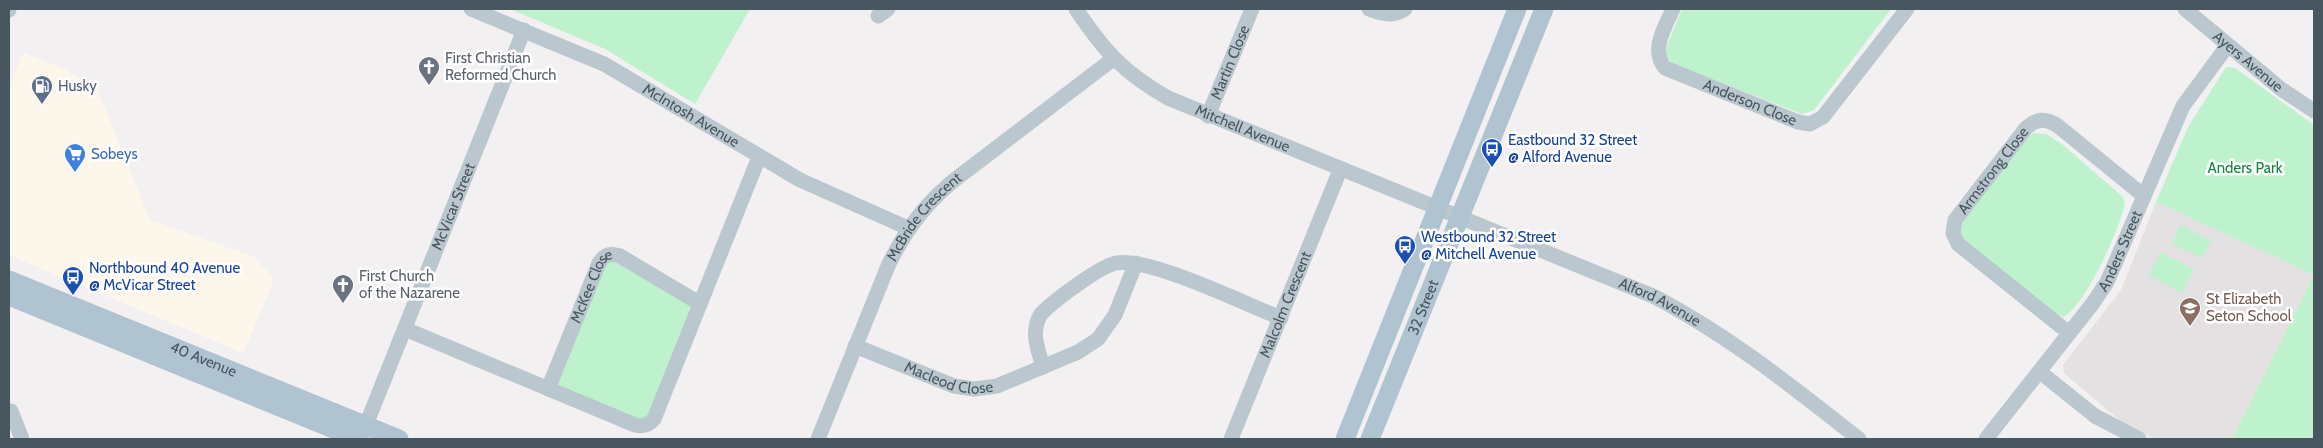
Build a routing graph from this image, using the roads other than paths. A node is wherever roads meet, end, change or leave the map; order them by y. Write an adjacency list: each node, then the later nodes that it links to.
1 (471, 9): 11 (street, McIntosh Avenue)
2 (1076, 9): 13 (street, Mitchell Avenue)
3 (1252, 9): 15 (street, Martin Close)
4 (1369, 9): 5 (street)
5 (1405, 9)
6 (1517, 9): 19 (main road, 32 Street)
7 (1544, 9): 20 (main road, 32 Street)
8 (1673, 9): 9 (street, Anderson Close)
9 (1907, 9)
10 (2185, 9): 12 (street, Ayers Avenue)
11 (524, 30): 16 (street, McIntosh Avenue); 27 (street, McVicar Street)
12 (2228, 45): 14 (street, Ayers Avenue); 18 (street, Anders Street)
13 (1113, 59): 15 (street, Mitchell Avenue); 21 (street, McBride Crescent)
14 (2314, 111)
15 (1208, 116): 17 (street, Mitchell Avenue)
16 (759, 157): 21 (street, McIntosh Avenue); 25 (street)
17 (1340, 170): 19 (street, Mitchell Avenue); 26 (street, Malcolm Crescent)
18 (2144, 196): 28 (street, Anders Street); 28 (street, Armstrong Close)
19 (1438, 208): 20 (street, Alford Avenue); 39 (main road, 32 Street)
20 (1460, 217): 40 (main road, 32 Street); 41 (street, Alford Avenue)
21 (908, 228): 29 (street, McBride Crescent)
22 (1136, 263): 26 (street); 30 (street, Macleod Close); 30 (street)
23 (9, 280): 34 (main road, 40 Avenue)
24 (9, 296): 34 (main road, 40 Avenue)
25 (699, 303): 32 (street); 32 (street, McKee Close)
26 (1281, 318): 38 (street, Malcolm Crescent)
27 (404, 329): 32 (street); 34 (street, McVicar Street)
28 (2069, 333): 31 (street, Anders Street)
29 (855, 346): 30 (street, Macleod Close); 37 (street, McBride Crescent)
30 (1043, 367)
31 (2040, 372): 42 (street, Anders Street); 43 (street)
32 (548, 388)
33 (10, 411): 35 (street)
34 (361, 435): 36 (main road, 40 Avenue)
35 (22, 439)
36 (399, 439)
37 (818, 439)
38 (1231, 439)
39 (1345, 439)
40 (1370, 439)
41 (1859, 439)
42 (1986, 439)
43 (2139, 439)

